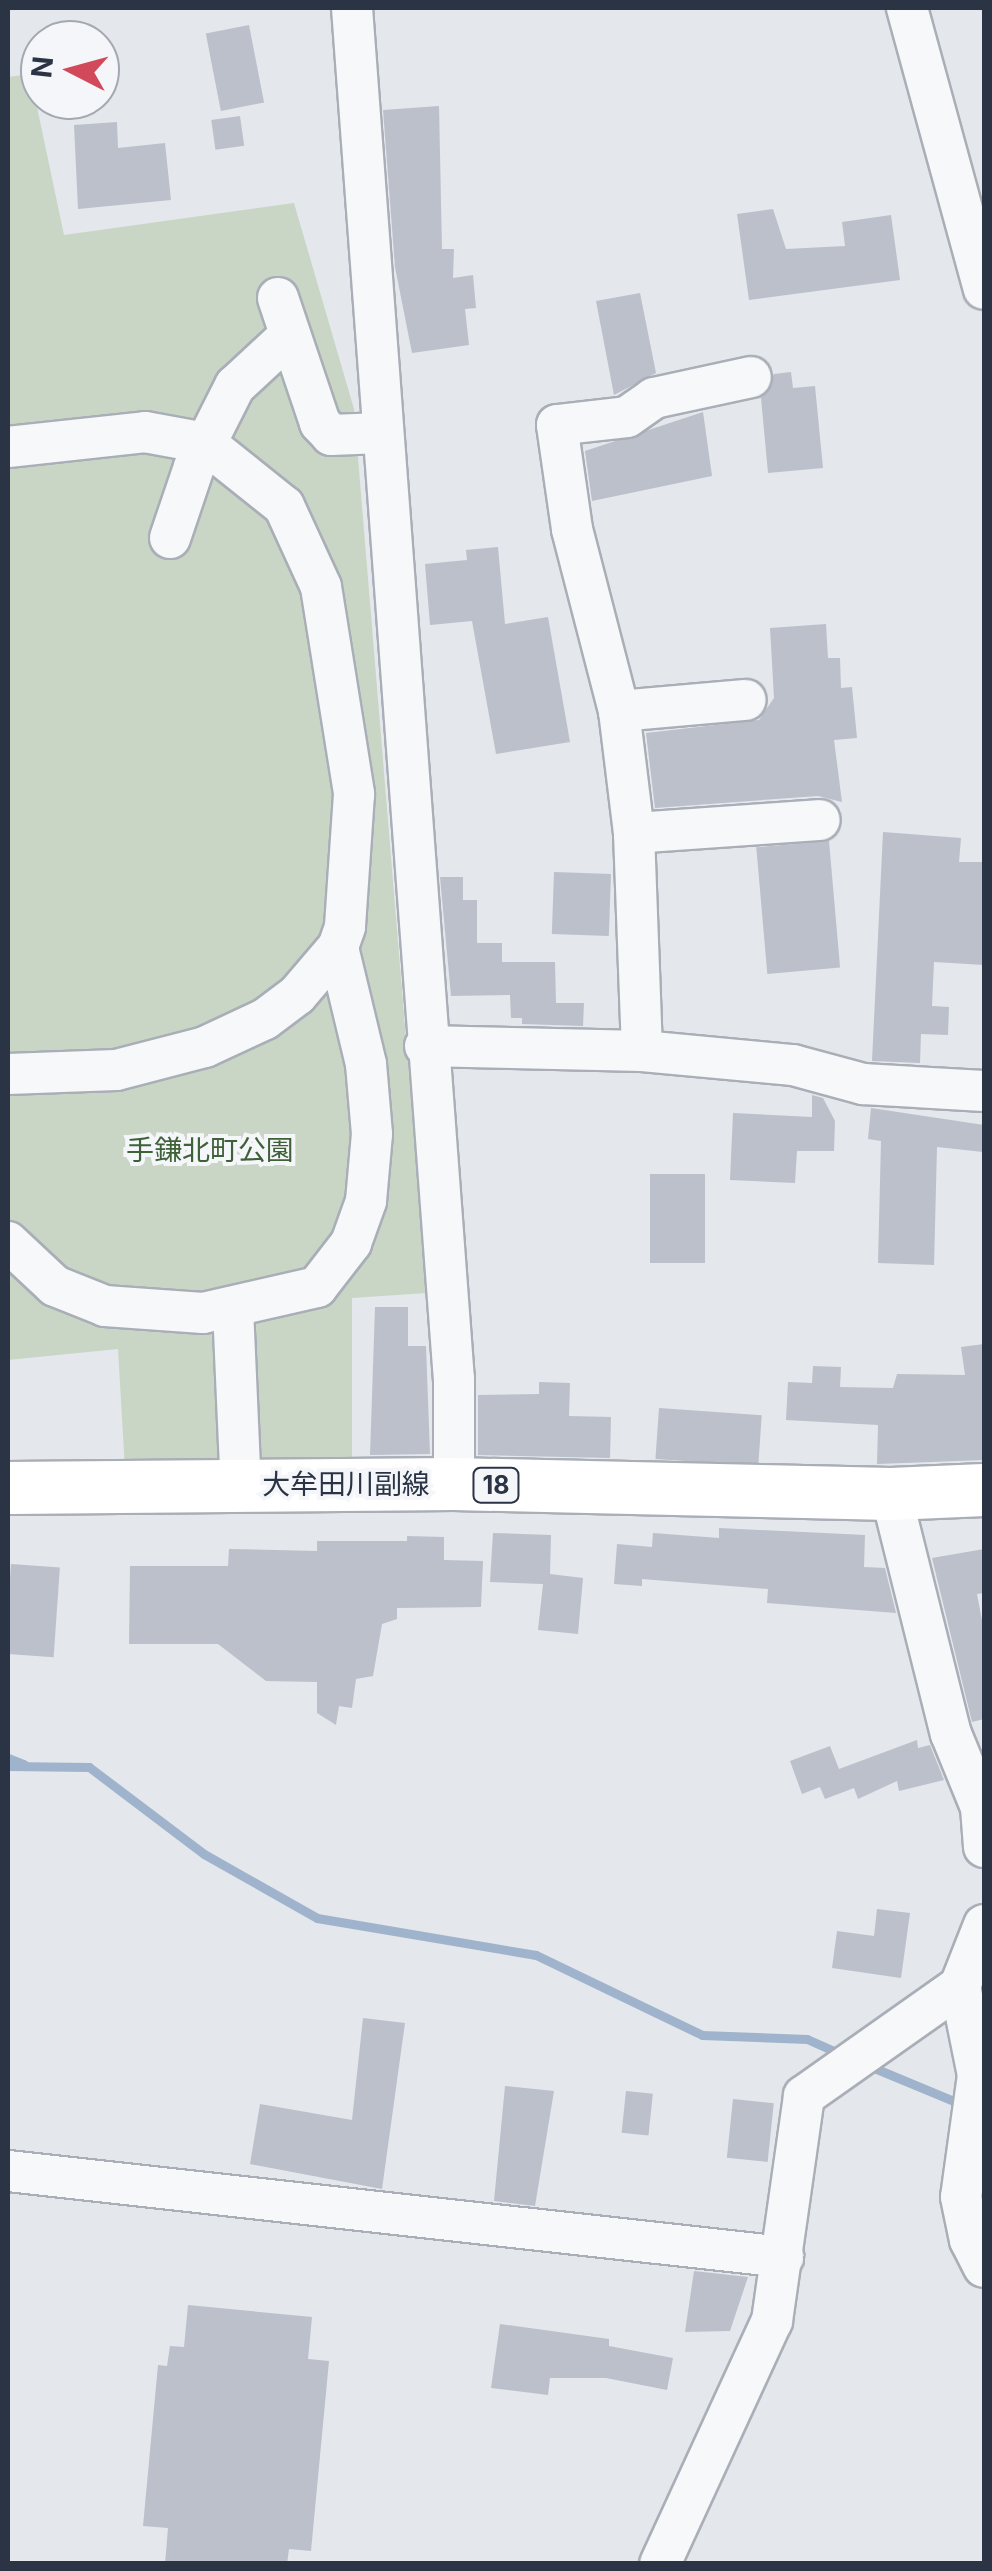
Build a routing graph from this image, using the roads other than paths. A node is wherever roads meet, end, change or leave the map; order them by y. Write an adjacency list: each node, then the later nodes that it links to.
1 (352, 8): 5 (street)
2 (907, 8): 3 (street)
3 (984, 289)
4 (751, 377): 10 (street)
5 (382, 433): 6 (street); 14 (street)
6 (204, 443): 7 (street); 8 (street); 13 (street)
7 (8, 447)
8 (170, 538)
9 (746, 700): 10 (street)
10 (619, 711): 12 (street)
11 (820, 820): 12 (street)
12 (634, 833): 15 (street)
13 (338, 946): 16 (street); 19 (street)
14 (425, 1046): 15 (street); 21 (street)
15 (642, 1051): 17 (street)
16 (8, 1074)
17 (984, 1091)
18 (8, 1242): 19 (street)
19 (234, 1308): 20 (street)
20 (240, 1468)
21 (454, 1484): 22 (main road, 大牟田川副線 / 18); 24 (main road, 大牟田川副線 / 18)
22 (8, 1488)
23 (984, 1490): 24 (main road, 大牟田川副線 / 18)
24 (891, 1494): 25 (street)
25 (984, 1846)
26 (984, 1924): 27 (street)
27 (960, 1986): 29 (street); 30 (street)
28 (8, 2172): 29 (street)
29 (782, 2257): 31 (street)
30 (984, 2267)
31 (660, 2564)

